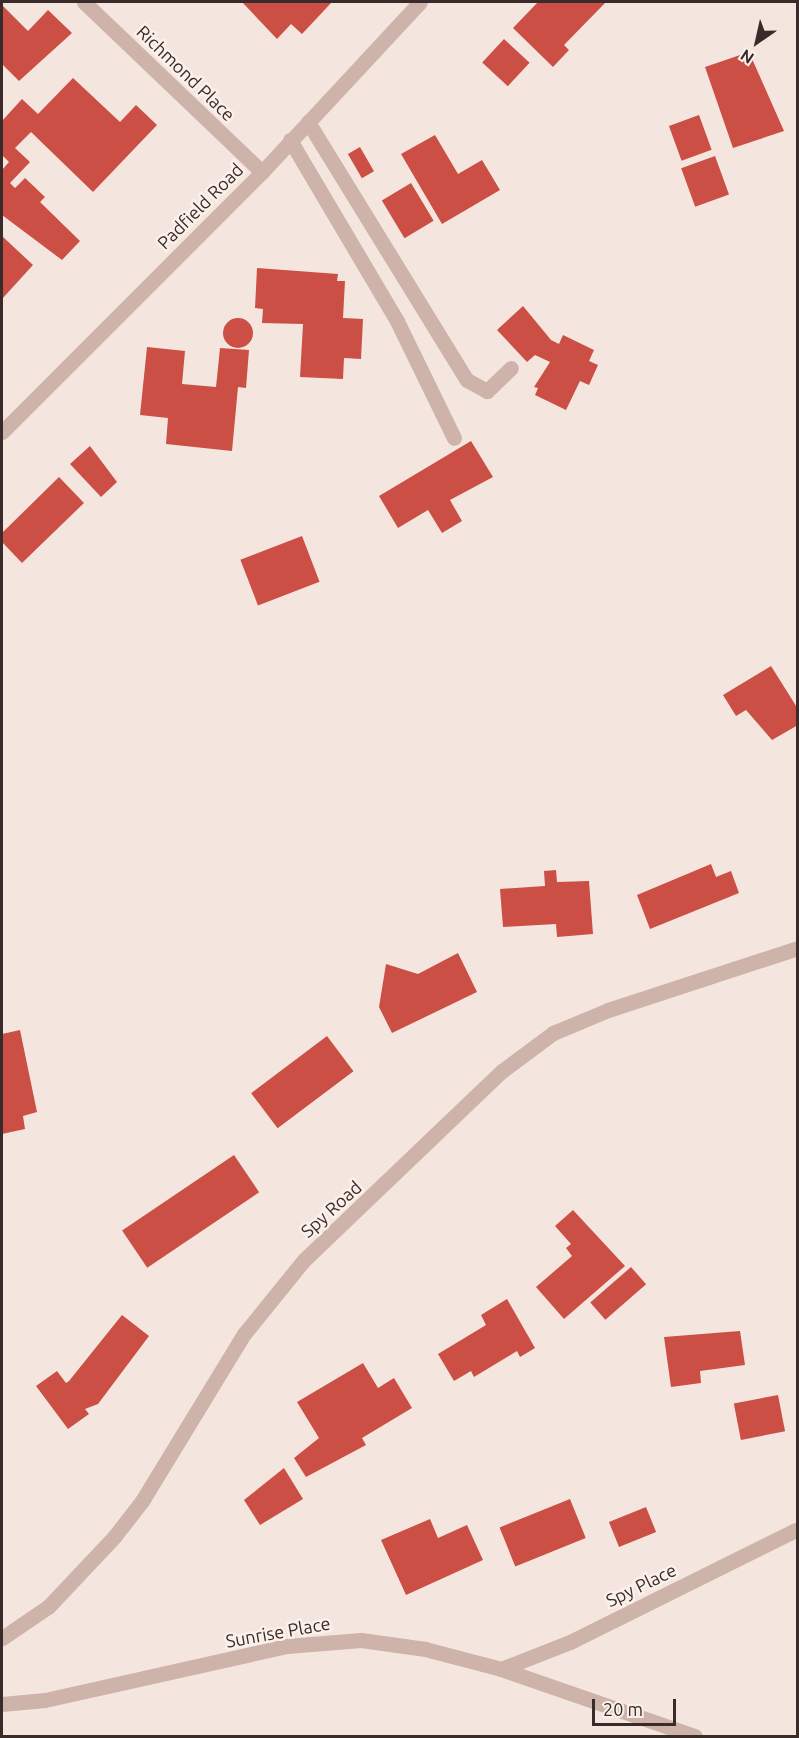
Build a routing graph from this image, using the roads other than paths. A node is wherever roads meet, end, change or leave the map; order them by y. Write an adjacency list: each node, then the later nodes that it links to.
1 (84, 2): 5 (street, Richmond Place)
2 (420, 2): 3 (street, Padfield Road)
3 (308, 122): 4 (street, Padfield Road); 6 (street)
4 (290, 140): 5 (street, Padfield Road); 8 (street)
5 (262, 172): 7 (street, Padfield Road)
6 (511, 368)
7 (2, 432)
8 (454, 438)
9 (798, 948): 11 (street, Spy Road)
10 (796, 1530): 12 (street, Spy Place)
11 (2, 1638)
12 (501, 1669): 13 (street, Sunrise Place); 14 (street, Sunrise Place)
13 (2, 1704)
14 (695, 1737)

